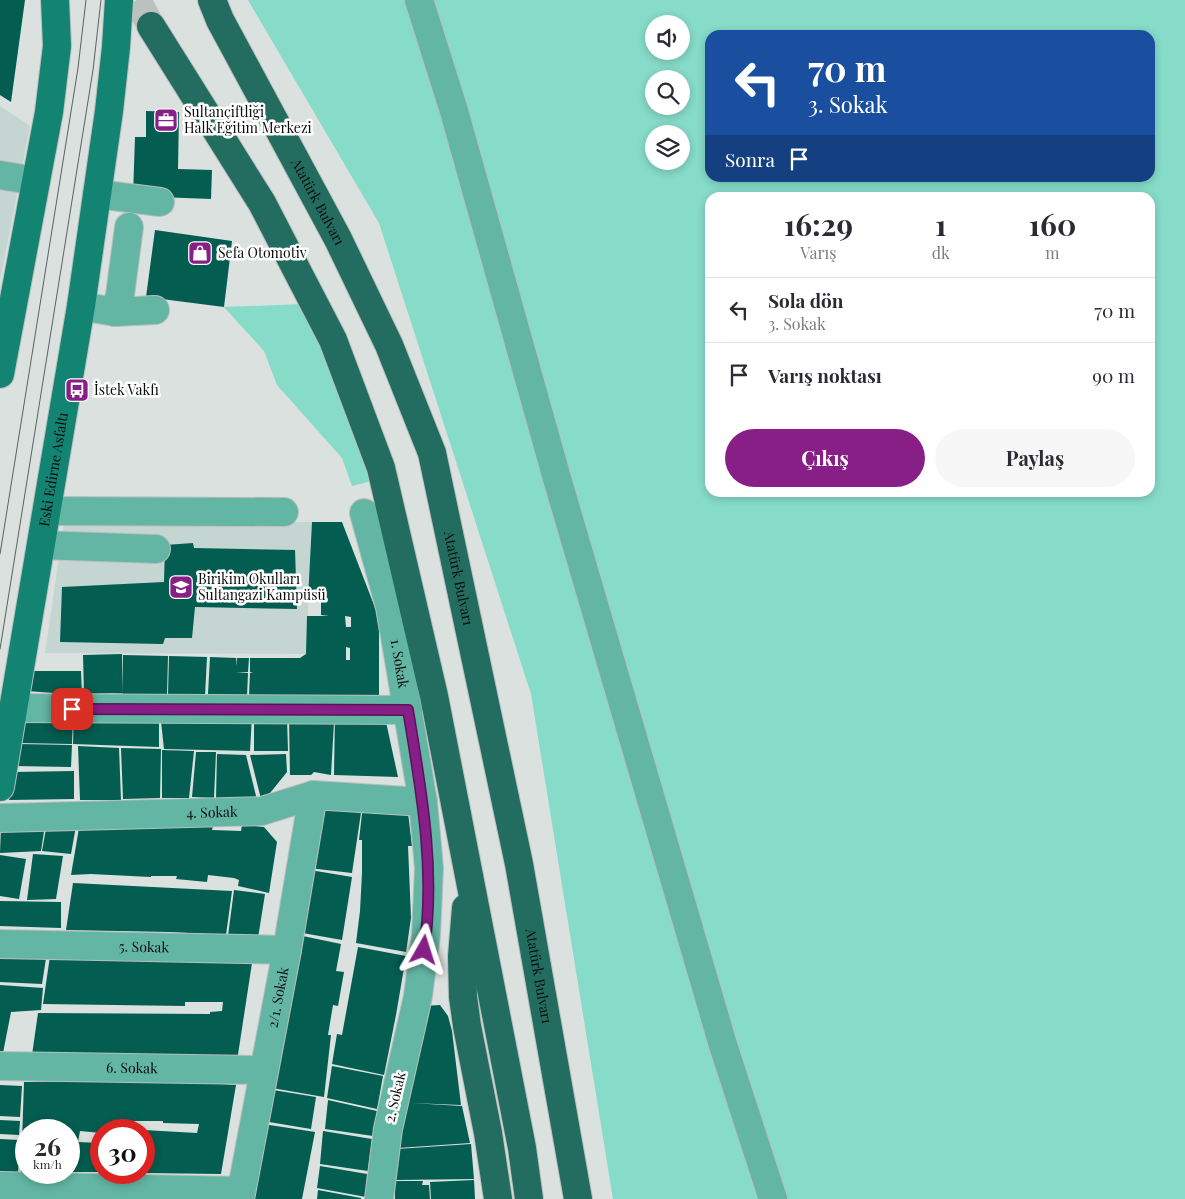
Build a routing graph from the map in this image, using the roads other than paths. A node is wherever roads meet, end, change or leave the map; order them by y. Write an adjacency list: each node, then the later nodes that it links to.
1 (55, 0): 7 (main road)
2 (119, 0): 8 (main road, Eski Edirne Asfaltı)
3 (212, 0): 37 (highway, Atatürk Bulvarı)
4 (419, 0): 38 (street)
5 (151, 26): 26 (highway)
6 (0, 175): 7 (street)
7 (36, 181): 14 (main road)
8 (97, 194): 9 (street); 11 (main road, Eski Edirne Asfaltı)
9 (160, 202)
10 (129, 227): 13 (street)
11 (81, 306): 13 (street); 15 (main road, Eski Edirne Asfaltı)
12 (155, 310): 13 (street)
13 (115, 312)
14 (0, 374)
15 (46, 511): 16 (street); 18 (main road, Eski Edirne Asfaltı)
16 (284, 512)
17 (364, 513): 21 (street, 1. Sokak)
18 (41, 544): 19 (street); 20 (main road, Eski Edirne Asfaltı)
19 (156, 550)
20 (13, 708): 21 (street); 22 (main road, Eski Edirne Asfaltı)
21 (408, 710): 24 (street, 1. Sokak)
22 (0, 787)
23 (313, 795): 24 (street, 4. Sokak); 25 (street, 4. Sokak); 28 (street, 2/1. Sokak)
24 (423, 802): 29 (street, 1. Sokak)
25 (0, 818)
26 (468, 872): 35 (highway); 36 (highway)
27 (0, 944): 28 (street, 5. Sokak)
28 (287, 950): 31 (street, 2/1. Sokak)
29 (418, 996): 34 (street, 2. Sokak)
30 (0, 1066): 31 (street, 6. Sokak)
31 (264, 1070): 33 (street, 2/1. Sokak)
32 (0, 1186): 33 (street)
33 (240, 1195)
34 (379, 1199)
35 (498, 1199)
36 (529, 1199)
37 (578, 1199)
38 (773, 1199)

